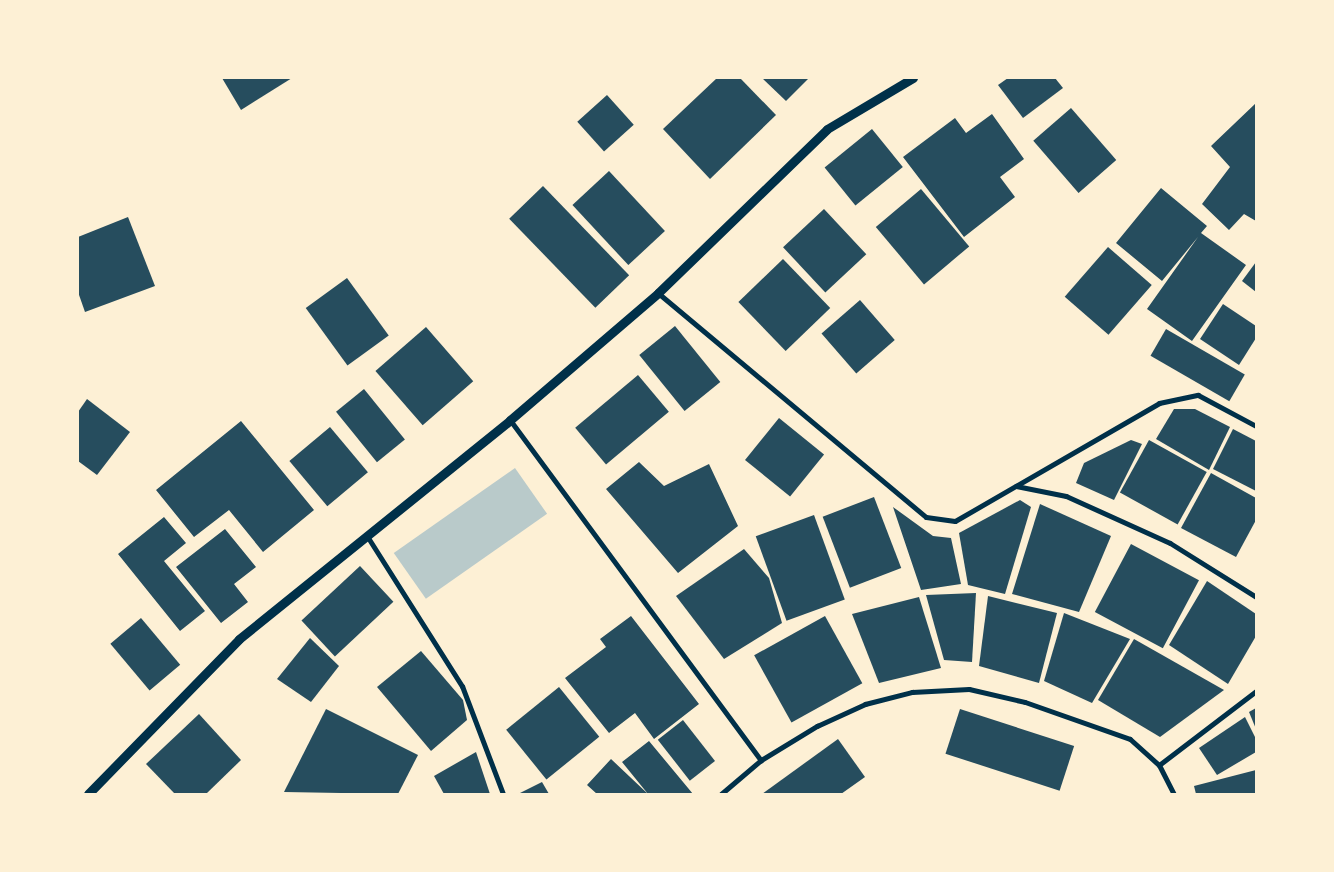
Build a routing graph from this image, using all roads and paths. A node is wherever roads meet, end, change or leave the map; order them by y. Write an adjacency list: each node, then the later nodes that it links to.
1 (913, 78): 2 (street)
2 (658, 293): 3 (street); 5 (street)
3 (510, 420): 6 (street); 9 (street)
4 (1256, 426): 5 (street)
5 (1015, 486): 7 (street)
6 (367, 536): 11 (street); 12 (street)
7 (1256, 597)
8 (1256, 691): 10 (street)
9 (760, 760): 10 (street); 13 (street)
10 (1159, 765): 14 (street)
11 (88, 794)
12 (503, 794)
13 (721, 794)
14 (1174, 794)

